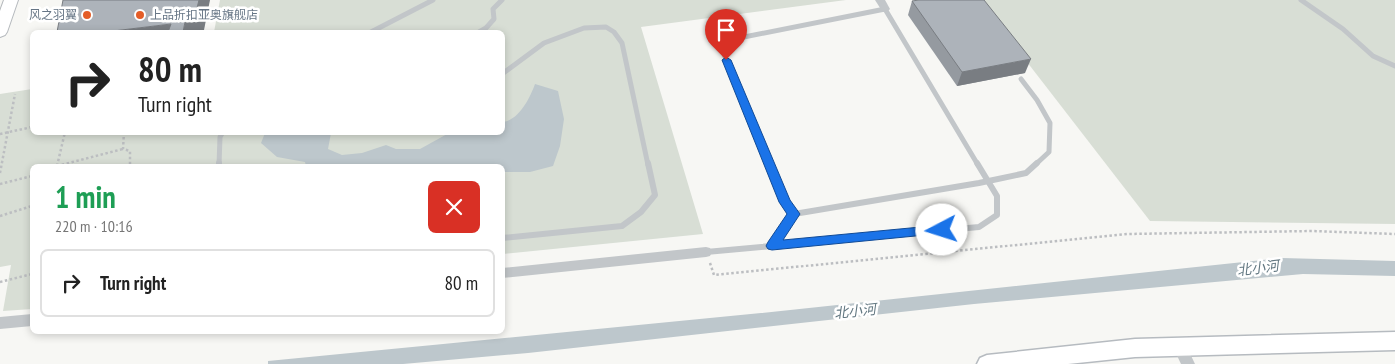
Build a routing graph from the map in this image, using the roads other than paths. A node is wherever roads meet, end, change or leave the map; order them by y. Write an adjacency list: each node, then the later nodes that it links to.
1 (11, 0): 9 (main road)
2 (433, 0): 7 (lane)
3 (502, 0): 8 (lane)
4 (880, 0): 6 (street)
5 (1301, 0): 10 (lane)
6 (885, 9): 15 (lane); 17 (lane)
7 (375, 30)
8 (482, 30)
9 (0, 32)
10 (1395, 66)
11 (505, 72): 16 (lane)
12 (1021, 79): 15 (lane, bridge)
13 (221, 135): 14 (lane)
14 (219, 164)
15 (794, 214): 17 (lane)
16 (505, 238)
17 (772, 246): 18 (lane)
18 (706, 252): 19 (street)
19 (505, 273)
20 (30, 320): 21 (street)
21 (0, 324)
22 (1395, 341): 23 (street)
23 (1184, 355): 24 (street)
24 (987, 364)

